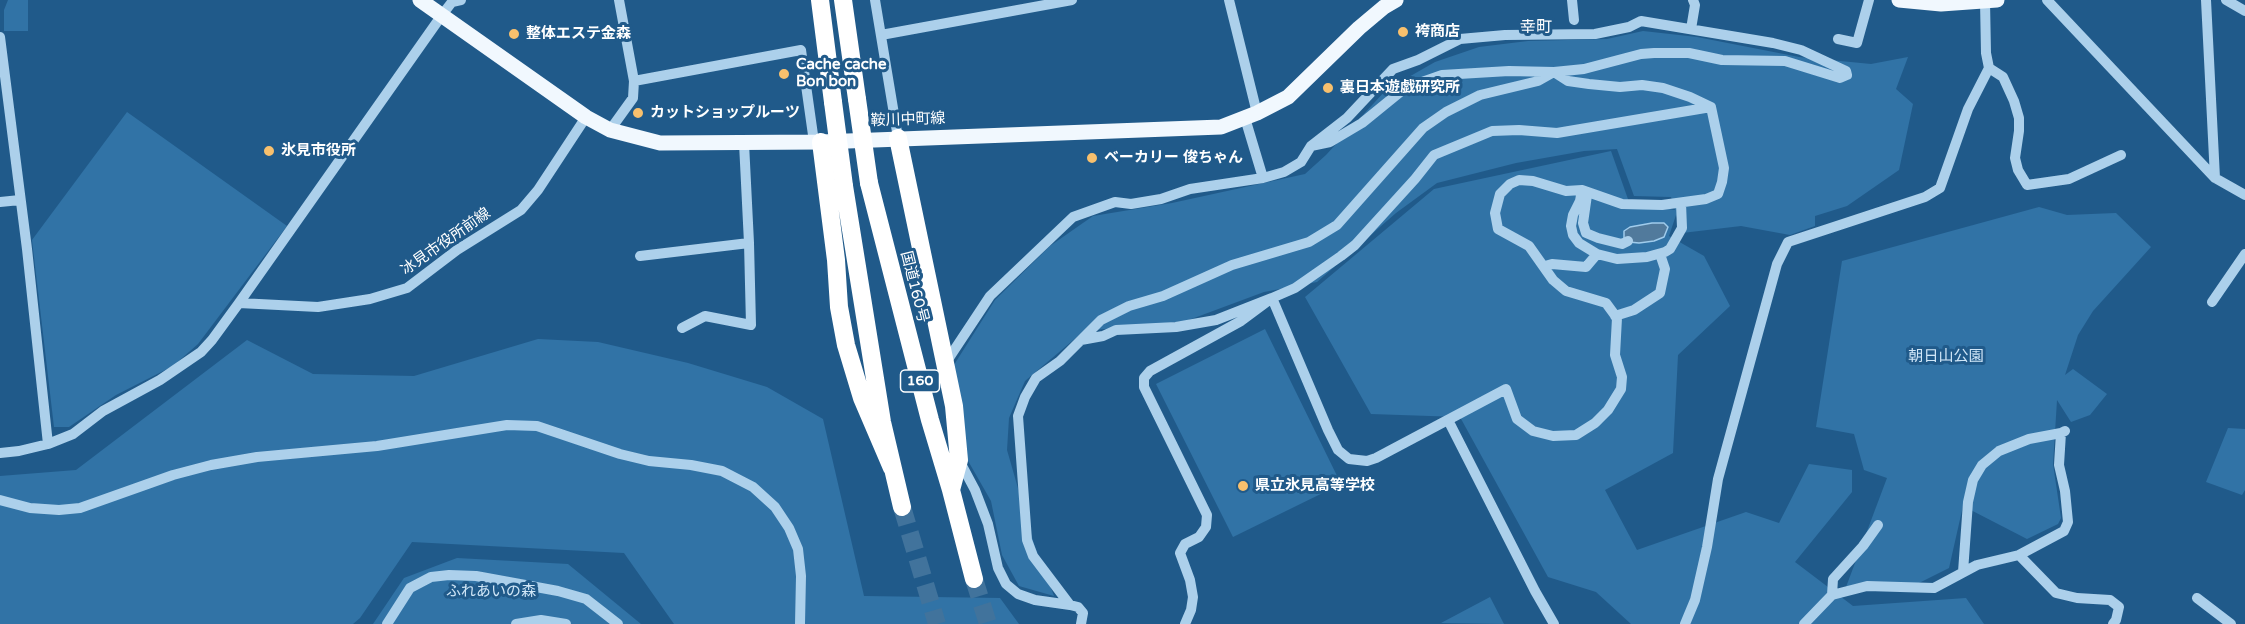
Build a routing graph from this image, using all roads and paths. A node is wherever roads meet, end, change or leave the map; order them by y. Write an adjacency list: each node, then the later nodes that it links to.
1 (420, 0): 20 (main road, 鞍川中町線)
2 (461, 0): 20 (street)
3 (619, 0): 28 (street)
4 (820, 0): 63 (highway, bridge)
5 (843, 0): 64 (highway, 国道160号 / 160, bridge)
6 (875, 0): 23 (street)
7 (1072, 0): 23 (street)
8 (1229, 0): 30 (street)
9 (1396, 0): 30 (main road, 鞍川中町線)
10 (1572, 0): 21 (street)
11 (1693, 0): 22 (street)
12 (1869, 0): 25 (street)
13 (1899, 0): 18 (main road)
14 (1997, 0): 18 (main road)
15 (2046, 0): 39 (street)
16 (2206, 0): 39 (street)
17 (2226, 0): 19 (street)
18 (1985, 1): 26 (street)
19 (2245, 11)
20 (442, 15): 31 (main road, 鞍川中町線); 54 (street)
21 (1574, 20)
22 (1691, 29): 27 (street); 36 (street)
23 (881, 35): 33 (street)
24 (0, 36): 42 (street)
25 (1838, 39)
26 (1989, 68): 37 (street); 82 (street)
27 (1554, 72): 29 (street); 36 (street); 57 (street)
28 (634, 81): 32 (street); 34 (street)
29 (1711, 107): 44 (street); 52 (street)
30 (1251, 115): 33 (main road, 鞍川中町線); 38 (street)
31 (586, 117): 32 (main road, 鞍川中町線); 54 (street, 冰見市役所前線)
32 (610, 130): 35 (main road, 鞍川中町線)
33 (898, 138): 34 (main road, 鞍川中町線); 58 (highway)
34 (818, 142): 35 (main road, 鞍川中町線); 63 (highway)
35 (744, 143): 46 (street)
36 (1311, 146): 38 (street)
37 (2121, 155)
38 (1263, 178): 58 (street)
39 (2215, 178): 41 (street)
40 (1585, 191): 44 (street); 45 (street); 47 (street); 51 (street)
41 (2245, 195)
42 (21, 200): 43 (street); 60 (street)
43 (0, 202)
44 (1681, 203): 48 (street)
45 (1628, 241)
46 (749, 243): 50 (street); 56 (street)
47 (1597, 254): 48 (street); 51 (street)
48 (1660, 254): 55 (street)
49 (2245, 254): 53 (street)
50 (640, 256)
51 (1545, 266): 55 (street)
52 (1272, 298): 57 (street); 59 (street); 80 (street)
53 (2212, 302)
54 (239, 303): 60 (street)
55 (1615, 316): 59 (street)
56 (682, 328)
57 (1081, 340): 73 (street)
58 (945, 364): 62 (highway)
59 (1448, 420): 81 (street)
60 (48, 444): 61 (street)
61 (0, 453)
62 (959, 460): 64 (highway); 73 (street)
63 (892, 468): 66 (highway)
64 (951, 490): 70 (highway, 国道160号 / 160)
65 (0, 500): 78 (street)
66 (902, 507)
67 (1878, 525): 71 (street)
68 (2019, 555): 69 (street); 69 (street); 84 (street)
69 (1963, 573): 71 (street)
70 (974, 579)
71 (1832, 595): 83 (street)
72 (2197, 598): 85 (street)
73 (1070, 604): 79 (street)
74 (387, 624): 77 (street)
75 (516, 624): 76 (street)
76 (566, 624)
77 (618, 624)
78 (800, 624)
79 (1081, 624)
80 (1185, 624)
81 (1554, 624)
82 (1685, 624)
83 (1804, 624)
84 (2113, 624)
85 (2231, 624)

